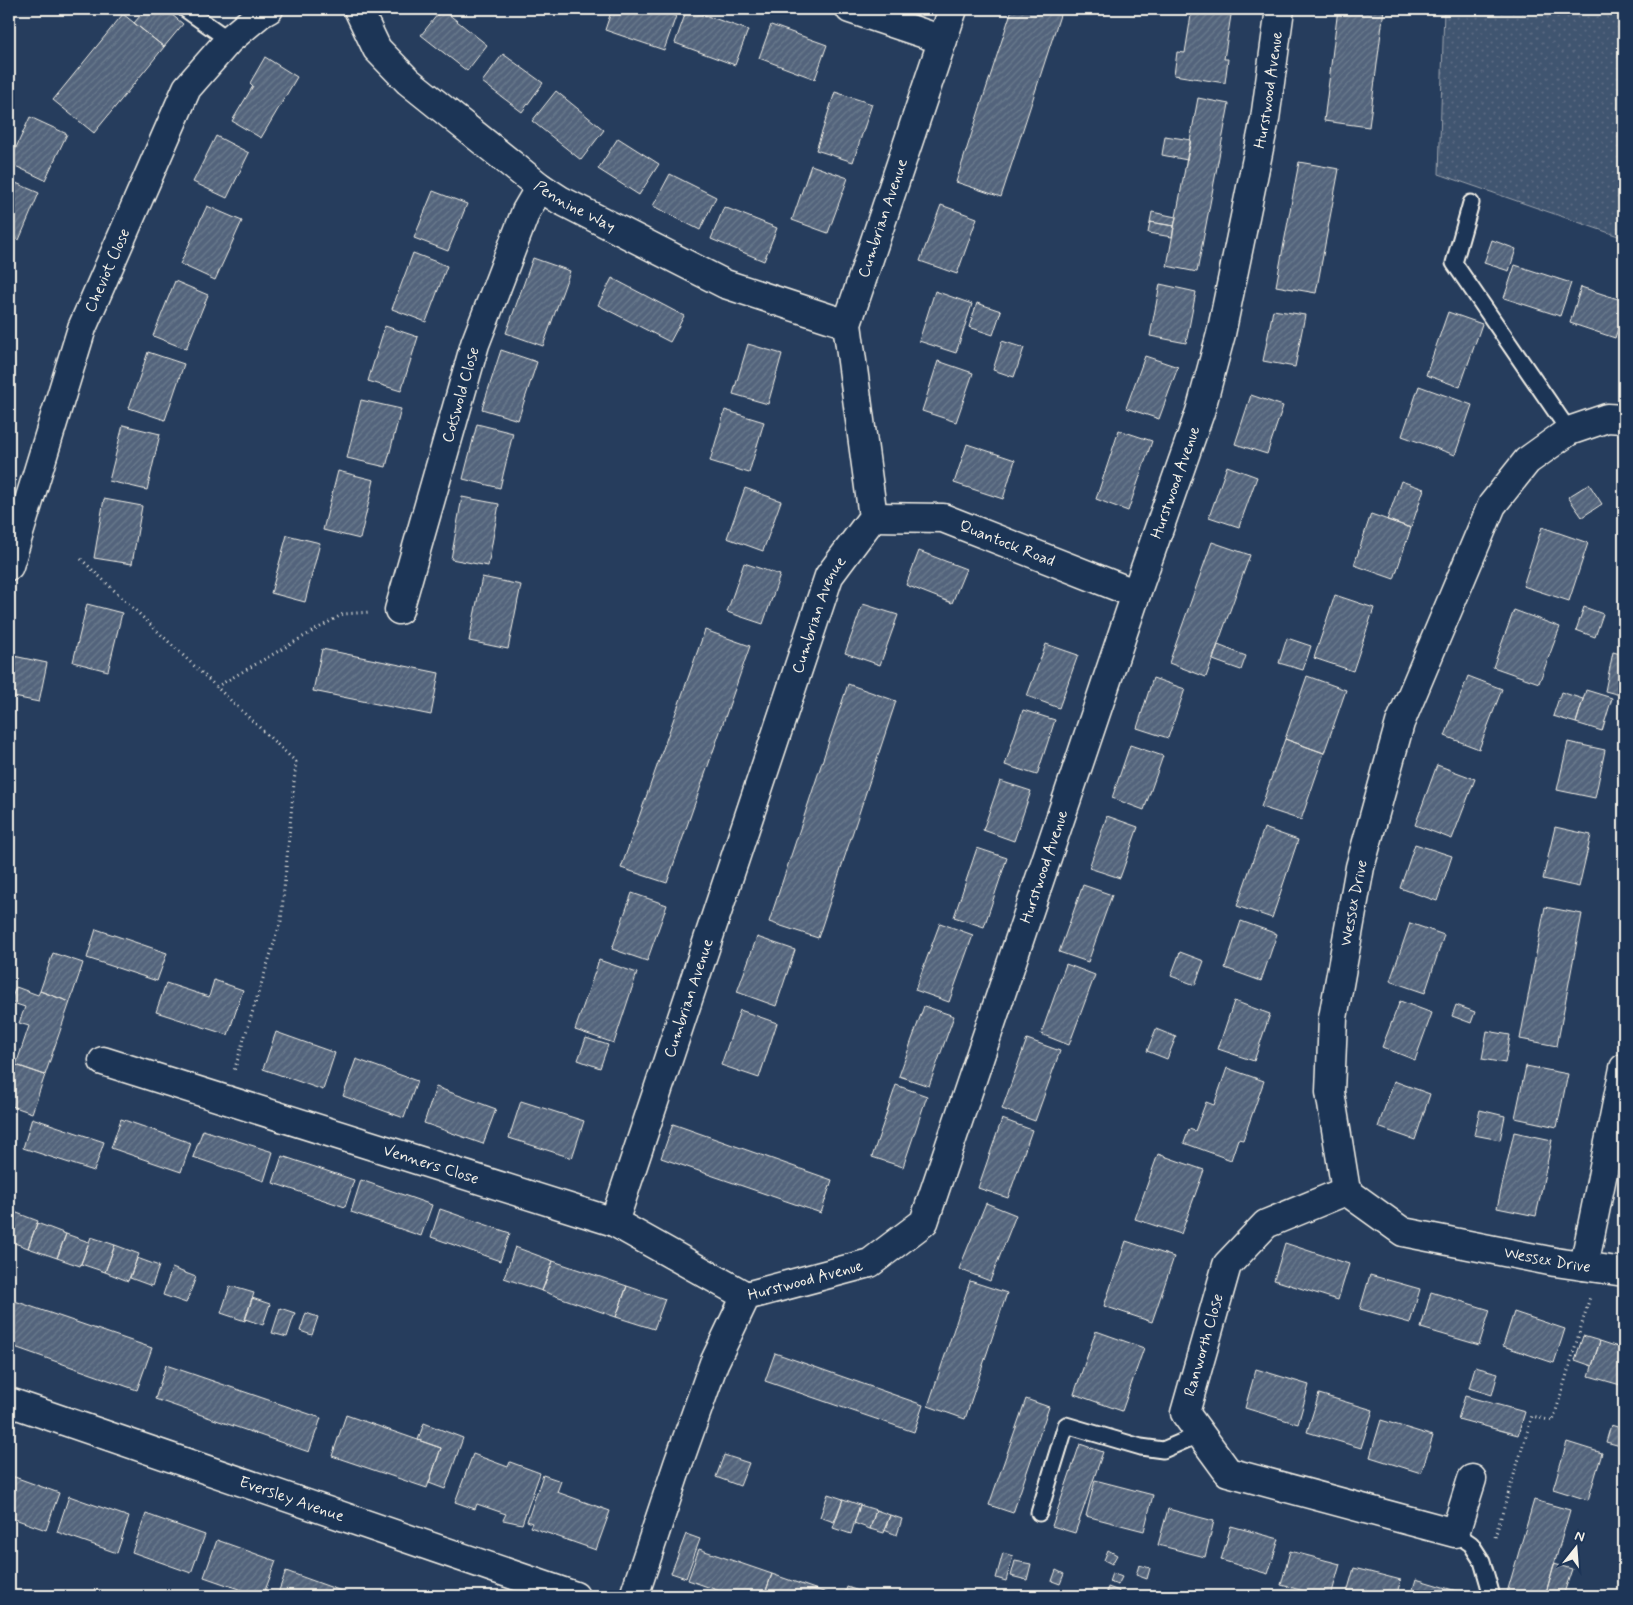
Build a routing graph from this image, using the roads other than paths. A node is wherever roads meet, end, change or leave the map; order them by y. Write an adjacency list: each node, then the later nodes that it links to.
1 (185, 9): 7 (lane)
2 (269, 9): 7 (street, Cheviot Close)
3 (358, 9): 9 (street, Pennine Way)
4 (850, 9): 8 (street)
5 (953, 9): 8 (street, Cumbrian Avenue)
6 (1280, 9): 16 (street, Hurstwood Avenue)
7 (229, 40): 15 (street, Cheviot Close)
8 (943, 40): 11 (street, Cumbrian Avenue)
9 (540, 187): 11 (street, Pennine Way); 17 (street, Cotswold Close)
10 (1471, 204): 13 (lane)
11 (847, 324): 14 (street, Cumbrian Avenue)
12 (1624, 419): 13 (street, Wessex Drive)
13 (1569, 431): 20 (street, Wessex Drive)
14 (873, 517): 16 (street, Quantock Road); 21 (street, Cumbrian Avenue)
15 (9, 566)
16 (1136, 594): 23 (street, Hurstwood Avenue)
17 (399, 610)
18 (104, 1061): 21 (street, Venners Close)
19 (1624, 1068): 22 (street)
20 (1346, 1191): 22 (street, Wessex Drive); 25 (street, Ranworth Close)
21 (614, 1222): 23 (street, Venners Close)
22 (1602, 1269)
23 (746, 1296): 30 (street, Hurstwood Avenue)
24 (9, 1402): 29 (street, Eversley Avenue)
25 (1200, 1434): 27 (lane); 28 (street, Ranworth Close)
26 (1472, 1480): 28 (street)
27 (1039, 1513)
28 (1455, 1533): 31 (lane)
29 (575, 1596)
30 (634, 1596)
31 (1492, 1596)

